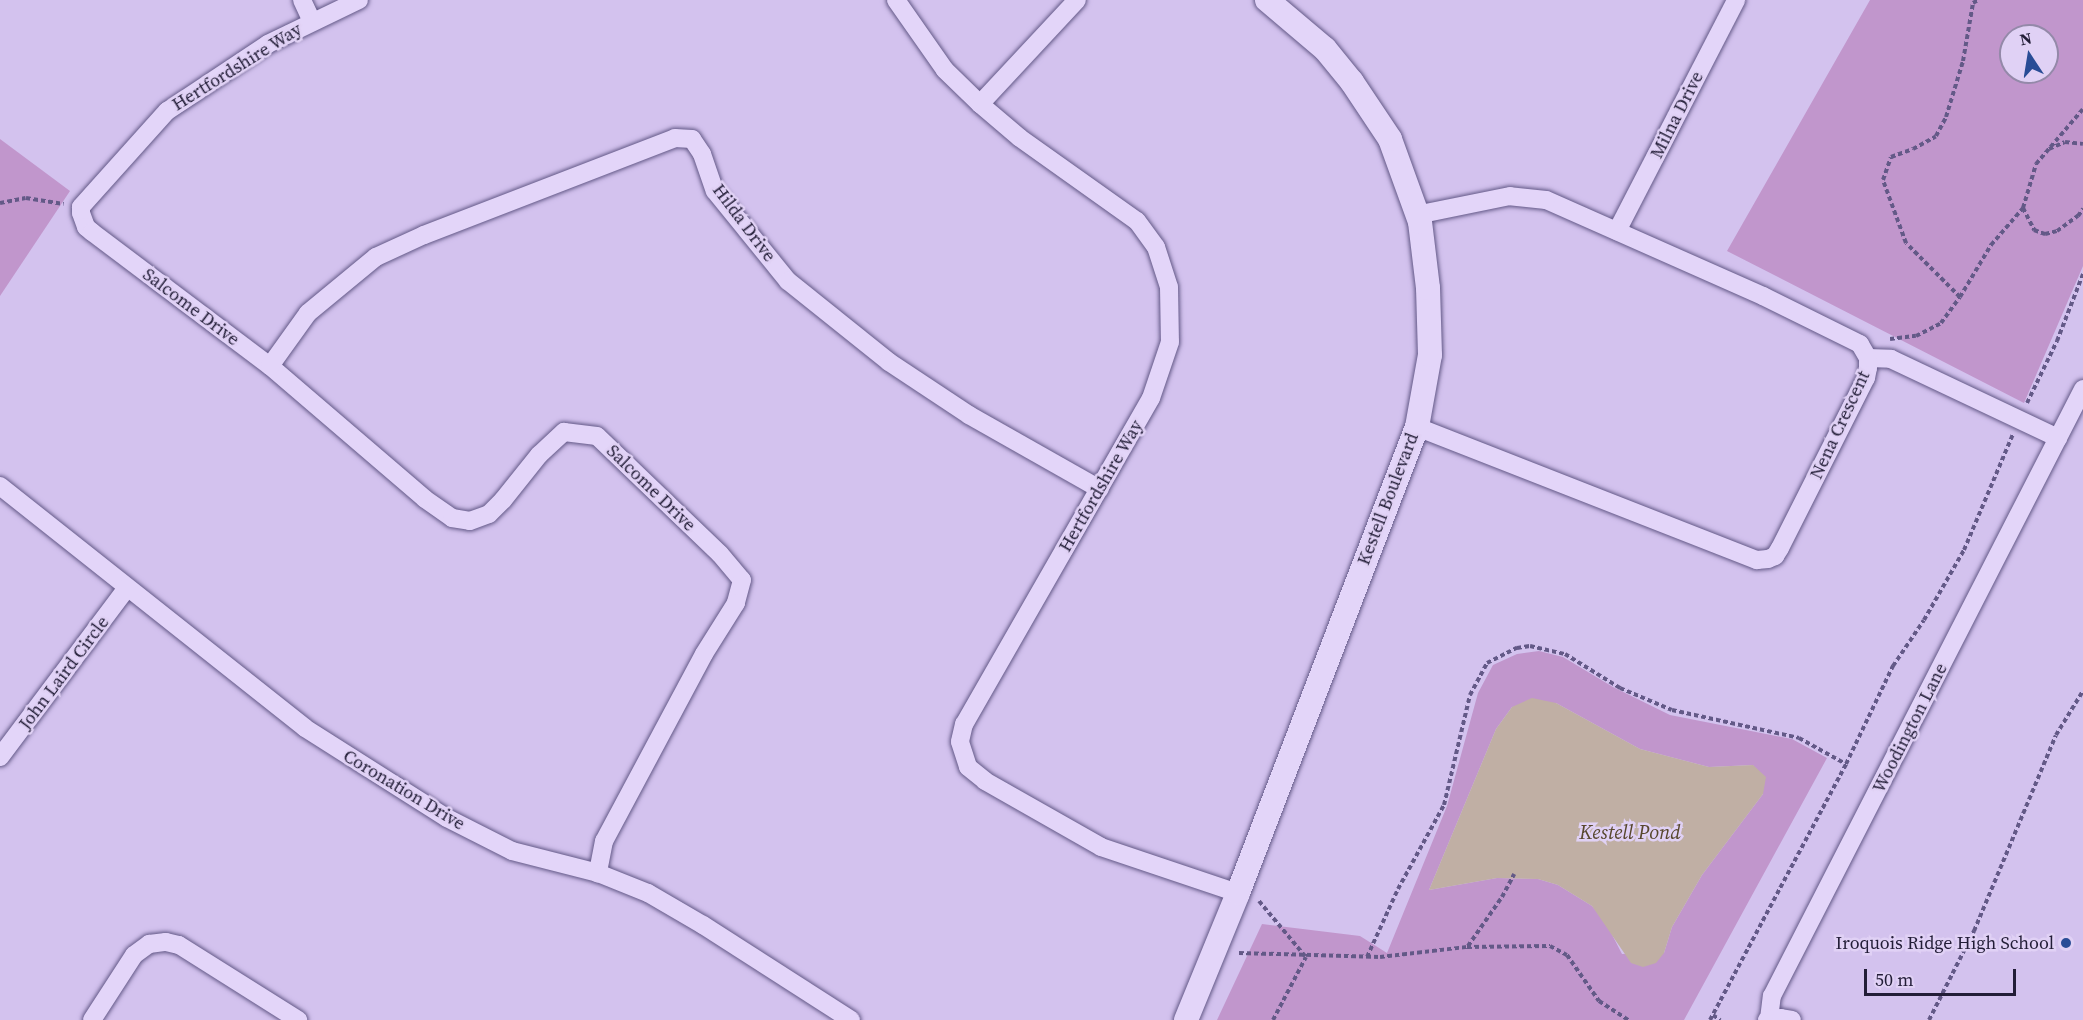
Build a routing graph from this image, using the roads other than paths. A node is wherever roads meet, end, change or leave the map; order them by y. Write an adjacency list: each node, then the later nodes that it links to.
1 (302, 0): 7 (street)
2 (359, 0): 7 (street, Hertfordshire Way)
3 (896, 0): 8 (street, Hertfordshire Way)
4 (1077, 0): 8 (street)
5 (1267, 0): 10 (street, Kestell Boulevard)
6 (1736, 0): 11 (street, Milna Drive)
7 (312, 21): 9 (street, Hertfordshire Way)
8 (980, 105): 18 (street, Hertfordshire Way)
9 (81, 207): 13 (street, Salcome Drive)
10 (1417, 215): 11 (street, Nena Crescent); 15 (street, Kestell Boulevard)
11 (1617, 231): 12 (street, Nena Crescent)
12 (1868, 358): 15 (street, Nena Crescent); 16 (street)
13 (270, 366): 18 (street, Hilda Drive); 21 (street, Salcome Drive)
14 (2083, 389): 16 (street, Woodington Lane)
15 (1417, 427): 22 (street, Kestell Boulevard)
16 (2058, 438): 27 (street, Woodington Lane)
17 (0, 486): 19 (street, Coronation Drive)
18 (1100, 489): 22 (street, Hertfordshire Way)
19 (127, 588): 20 (street, John Laird Circle); 21 (street, Coronation Drive)
20 (0, 757)
21 (598, 873): 25 (street, Coronation Drive)
22 (1249, 897): 26 (street, Kestell Boulevard)
23 (92, 1020): 24 (street)
24 (298, 1020)
25 (851, 1020)
26 (1186, 1020)
27 (1768, 1020): 28 (street, Woodington Lane)
28 (1792, 1020)

